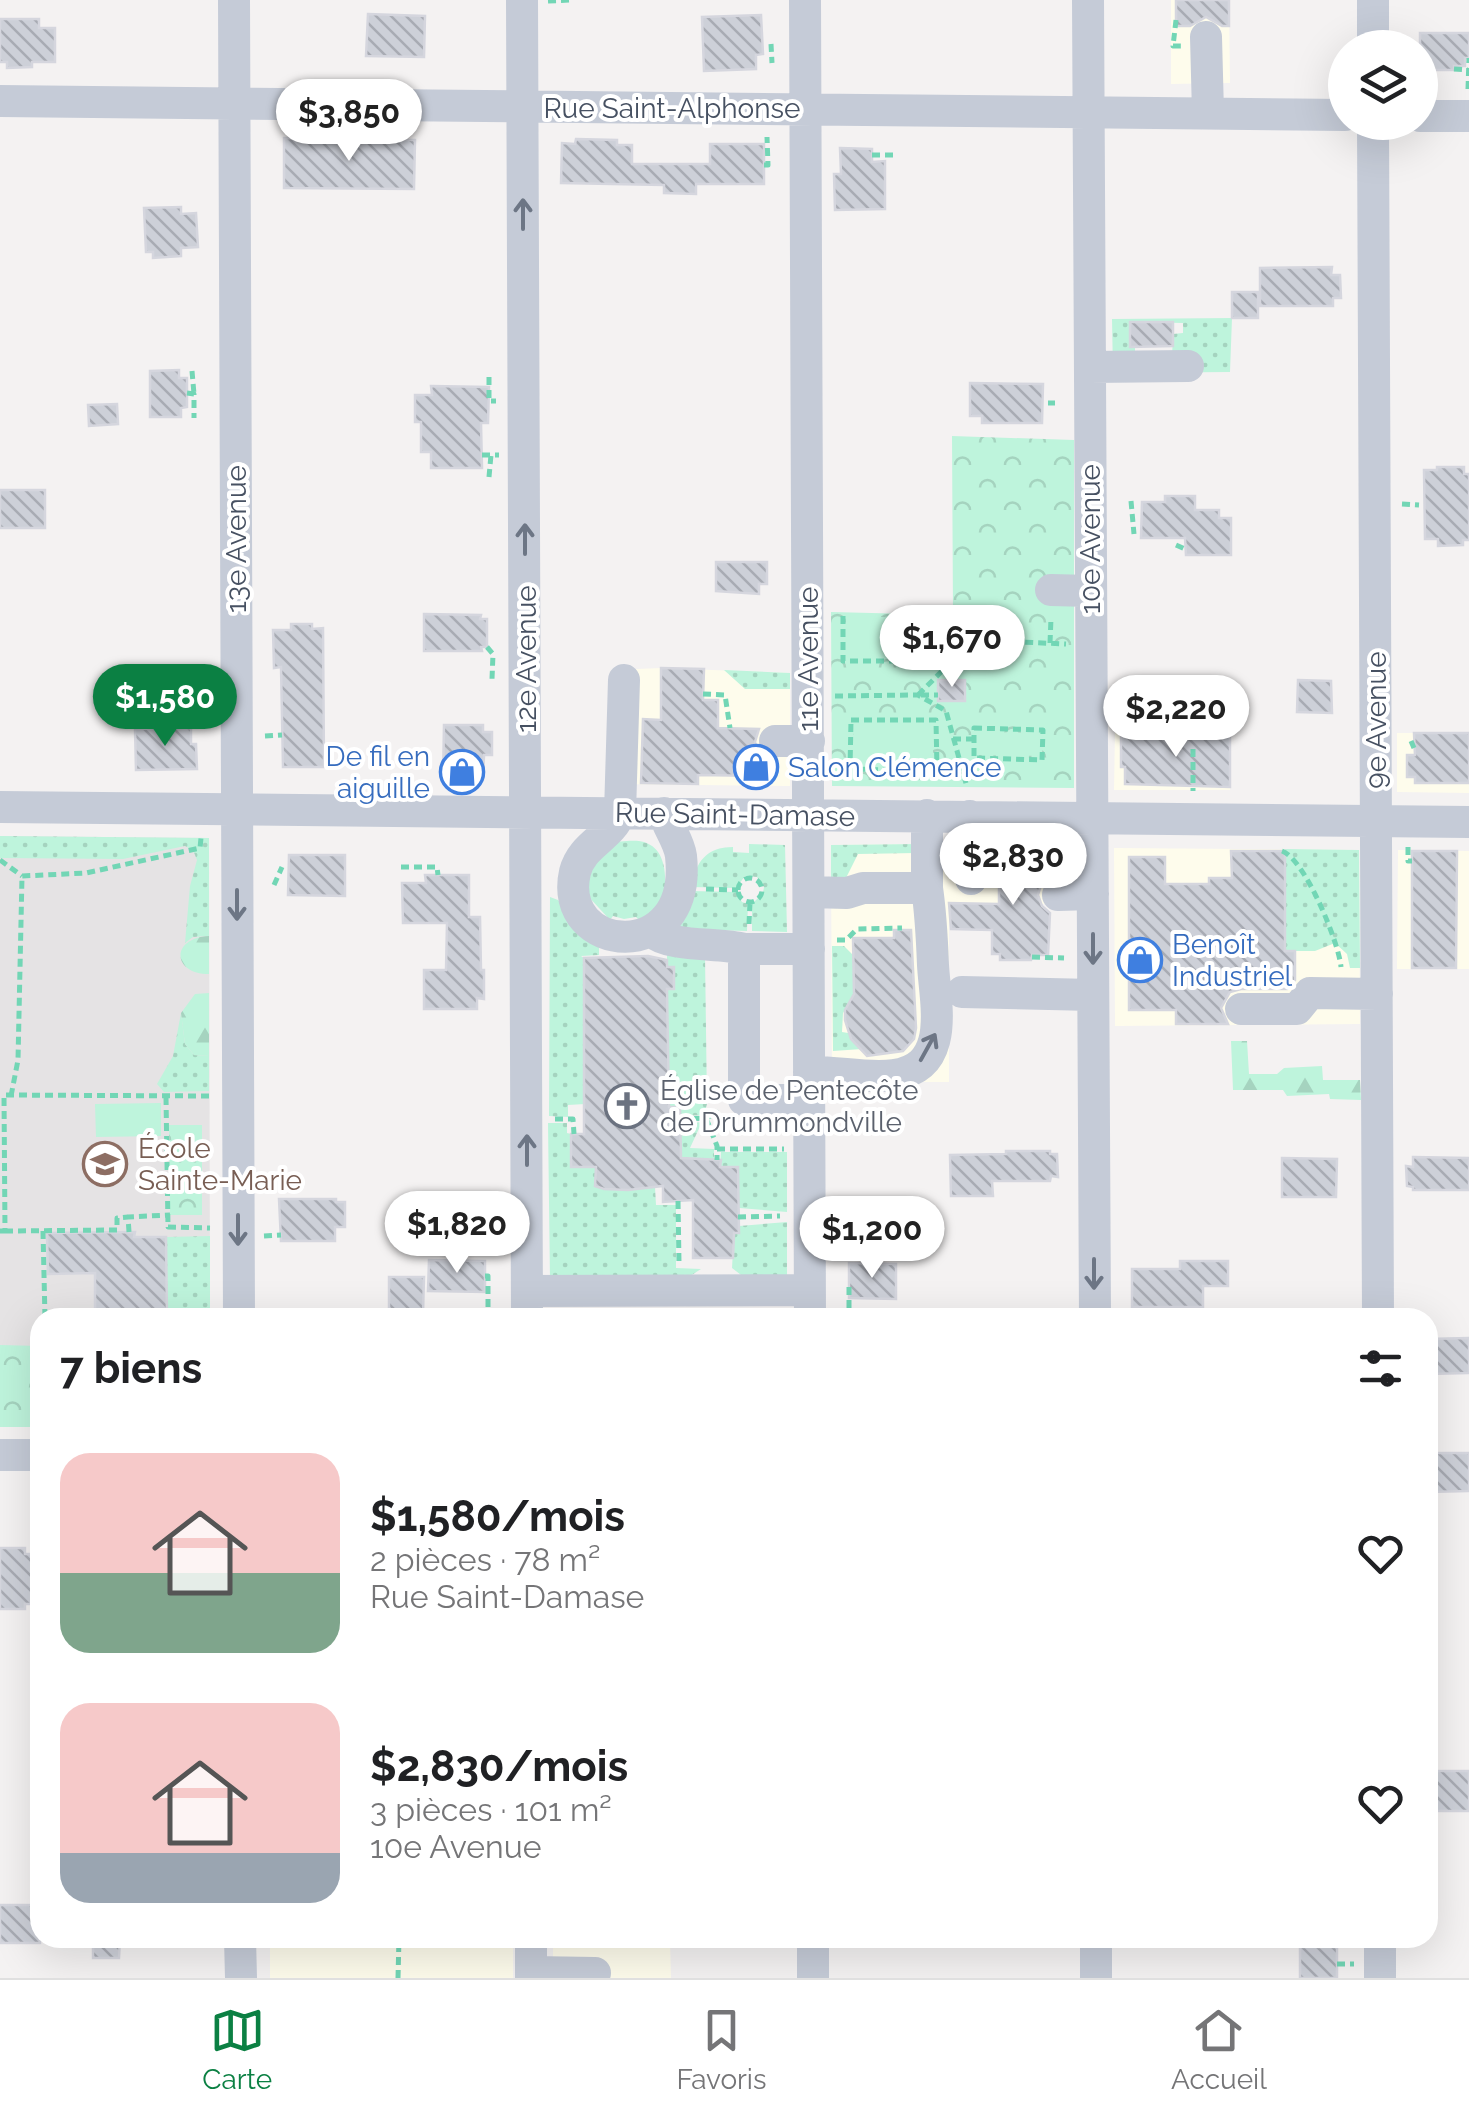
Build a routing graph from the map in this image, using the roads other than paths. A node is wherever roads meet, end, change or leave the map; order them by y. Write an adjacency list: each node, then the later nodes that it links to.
1 (234, 0): 9 (street, 13e Avenue)
2 (522, 0): 10 (street, 12e Avenue)
3 (805, 0): 11 (street, 11e Avenue)
4 (1088, 0): 12 (street, 10e Avenue)
5 (1373, 0): 6 (street)
6 (1373, 30)
7 (1206, 38): 13 (street)
8 (0, 101): 9 (street, Rue Saint-Alphonse)
9 (235, 104): 10 (street, Rue Saint-Alphonse); 27 (street, 13e Avenue)
10 (523, 108): 11 (street, Rue Saint-Alphonse); 28 (street, 12e Avenue, one-way to 10)
11 (806, 108): 12 (street, Rue Saint-Alphonse); 24 (street, 11e Avenue)
12 (1089, 111): 13 (street, Rue Saint-Alphonse); 19 (street, 10e Avenue)
13 (1208, 113): 14 (street, Rue Saint-Alphonse)
14 (1328, 115)
15 (1438, 116): 16 (street)
16 (1469, 116)
17 (1372, 140): 34 (street, 9e Avenue)
18 (1188, 366): 19 (street)
19 (1090, 367): 21 (street, 10e Avenue)
20 (1051, 590): 21 (street)
21 (1090, 591): 33 (street, 10e Avenue)
22 (624, 680): 29 (street)
23 (775, 741): 24 (street)
24 (808, 741): 31 (street, 11e Avenue)
25 (969, 803): 32 (street, Rue Saint-Damase); 33 (street, Rue Saint-Damase); 36 (street)
26 (0, 807): 27 (street, Rue Saint-Damase)
27 (236, 808): 28 (street, Rue Saint-Damase); 54 (street, 13e Avenue, one-way to 54)
28 (526, 811): 29 (street, Rue Saint-Damase); 38 (street, 12e Avenue)
29 (620, 813): 30 (street, Rue Saint-Damase); 42 (street)
30 (664, 813): 31 (street, Rue Saint-Damase); 43 (street)
31 (809, 815): 32 (street, Rue Saint-Damase); 39 (street, 11e Avenue)
32 (927, 816): 37 (street)
33 (1092, 816): 34 (street, Rue Saint-Damase); 41 (street, 10e Avenue)
34 (1376, 822): 35 (street, Rue Saint-Damase); 47 (street, 9e Avenue)
35 (1469, 822)
36 (971, 879)
37 (927, 888): 39 (street); 50 (street, one-way to 37)
38 (527, 889): 42 (street); 51 (street, 12e Avenue, one-way to 38)
39 (809, 892): 44 (street, 11e Avenue)
40 (1058, 894): 41 (street)
41 (1093, 894): 48 (street, 10e Avenue, one-way to 48)
42 (575, 901): 43 (street)
43 (651, 931): 45 (street)
44 (819, 944): 45 (street); 50 (street, 11e Avenue)
45 (744, 950): 50 (street)
46 (962, 992): 48 (street)
47 (1377, 994): 49 (street); 56 (street, 9e Avenue)
48 (1093, 995): 55 (street, 10e Avenue, one-way to 55)
49 (1241, 1009)
50 (809, 1086): 53 (street, 11e Avenue)
51 (527, 1304): 52 (street)
52 (584, 1304): 53 (street)
53 (809, 1304)
54 (239, 1308)
55 (1094, 1308)
56 (1378, 1308)
57 (0, 1455): 58 (street)
58 (30, 1455)
59 (240, 1948): 66 (street)
60 (531, 1948): 65 (street)
61 (813, 1948): 67 (street)
62 (1096, 1948): 68 (street)
63 (1380, 1948): 69 (street)
64 (595, 1973): 65 (street)
65 (531, 1975)
66 (241, 1978)
67 (813, 1978)
68 (1096, 1978)
69 (1380, 1978)

